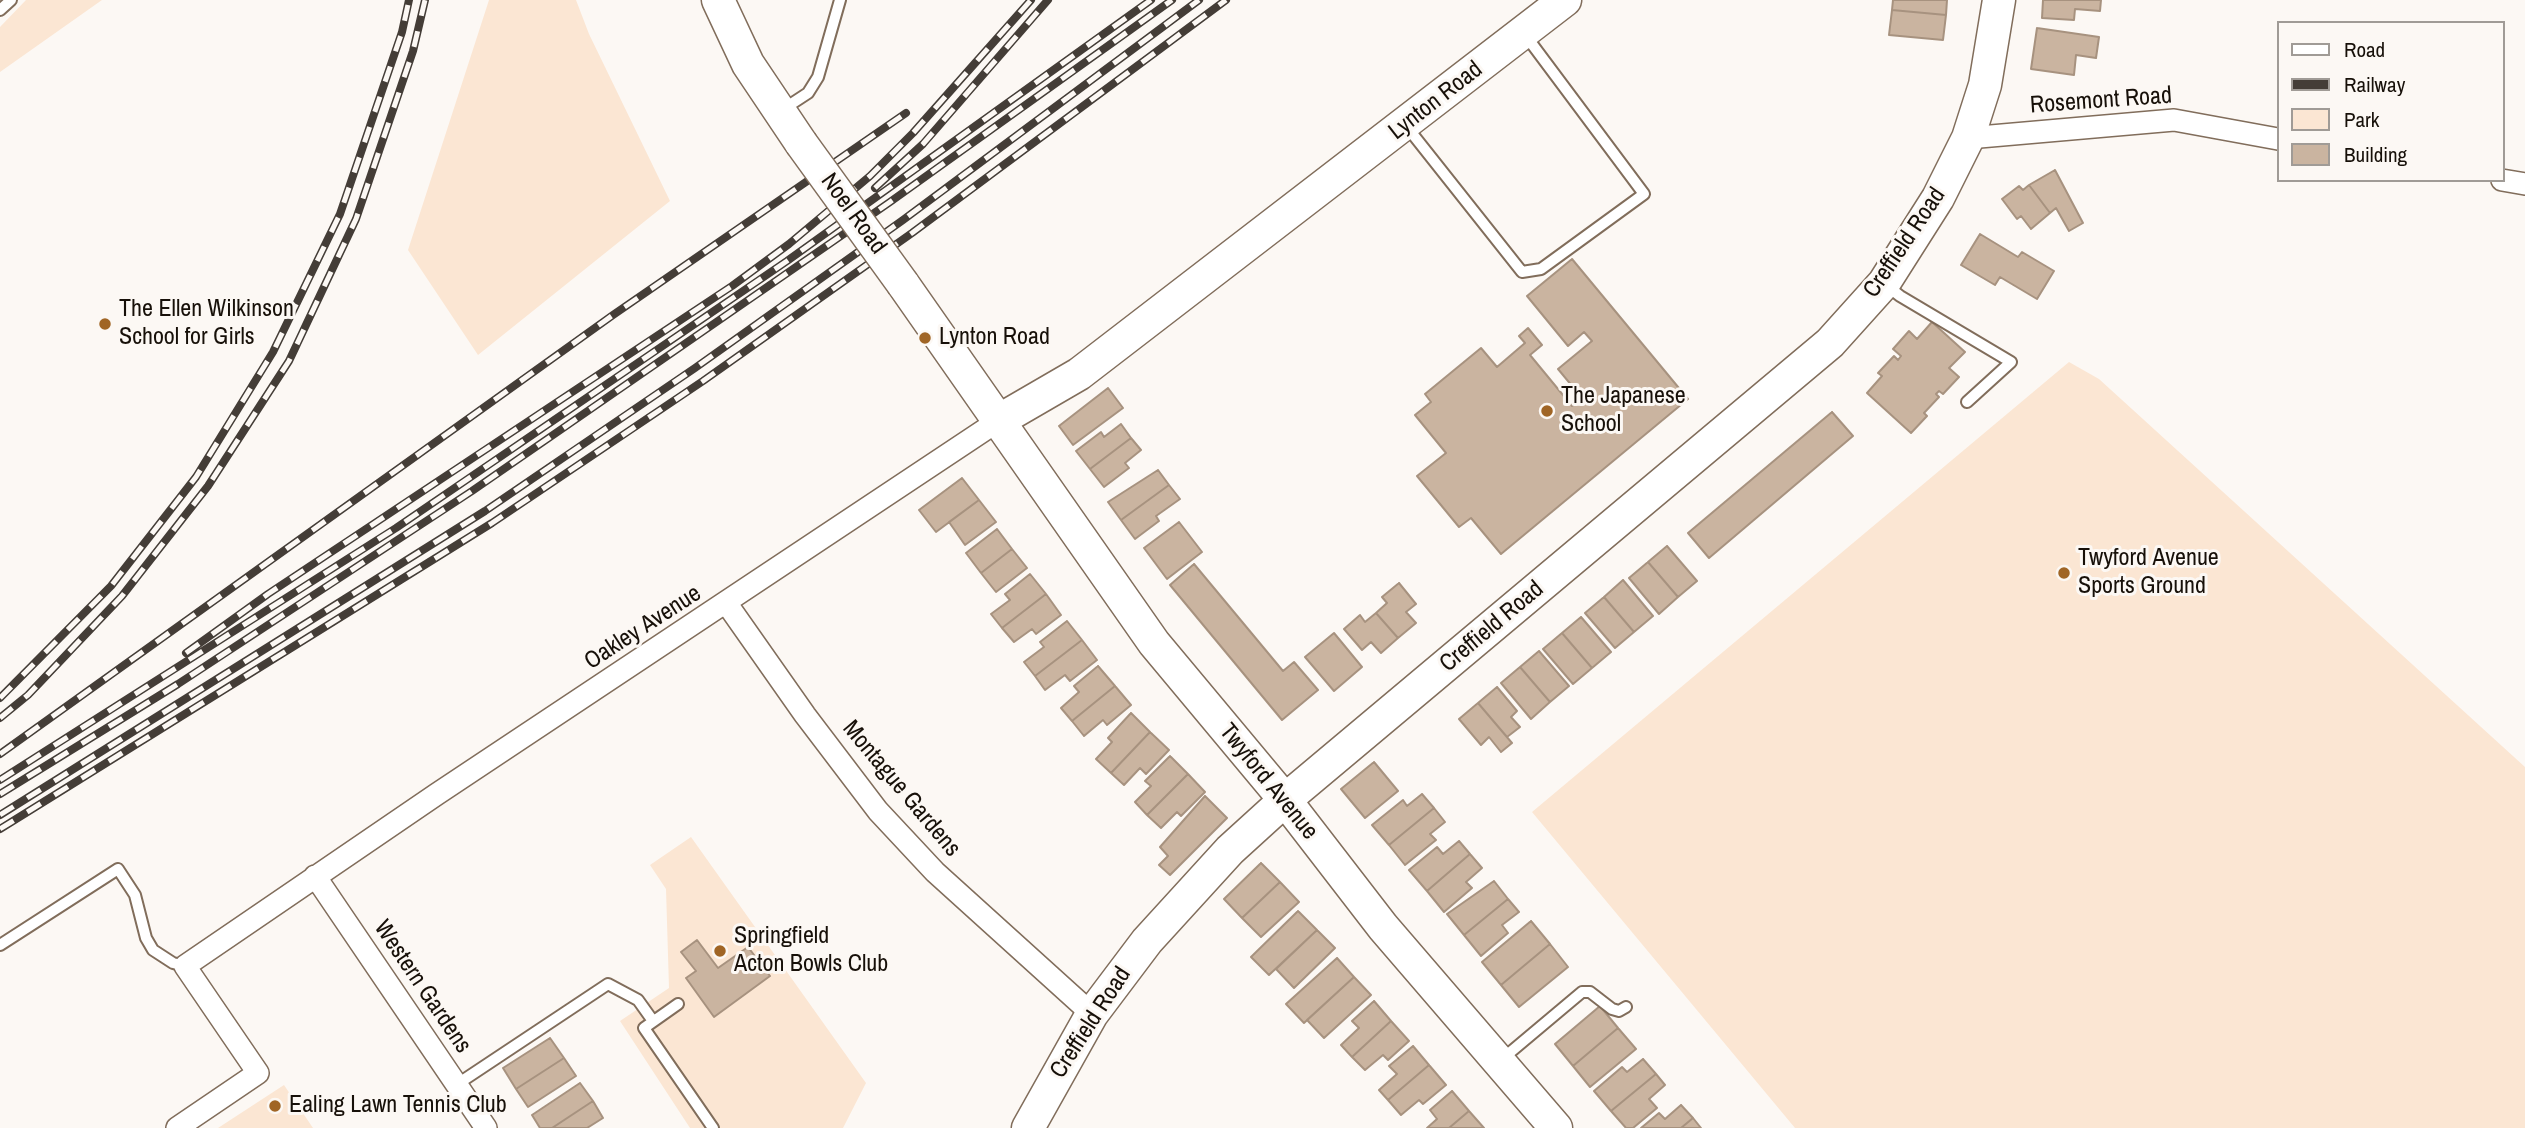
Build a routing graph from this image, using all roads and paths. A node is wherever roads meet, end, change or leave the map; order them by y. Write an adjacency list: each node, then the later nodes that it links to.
1 (11, 0): 6 (lane)
2 (718, 0): 8 (street, Noel Road)
3 (840, 0): 8 (lane)
4 (1565, 0): 7 (street, Lynton Road)
5 (1999, 0): 10 (street, Creffield Road)
6 (0, 10)
7 (1523, 33): 9 (street, Lynton Road); 9 (lane)
8 (780, 111): 16 (street, Noel Road, bridge)
9 (1405, 125): 16 (street, Lynton Road)
10 (1968, 138): 11 (street, Rosemont Road); 14 (street, Creffield Road)
11 (2276, 139)
12 (2504, 180): 13 (street)
13 (2525, 184)
14 (1884, 283): 15 (lane); 18 (street, Creffield Road)
15 (1967, 402)
16 (998, 421): 17 (street, Oakley Avenue); 18 (street, Twyford Avenue)
17 (727, 604): 19 (street, Oakley Avenue); 24 (street, Montague Gardens)
18 (1285, 800): 24 (street, Creffield Road); 26 (street, Twyford Avenue)
19 (315, 876): 21 (street, Oakley Avenue); 27 (street, Western Gardens)
20 (0, 945): 21 (lane)
21 (185, 967): 28 (street)
22 (678, 1004): 25 (lane)
23 (1626, 1007): 26 (lane)
24 (1092, 1014): 31 (street, Creffield Road)
25 (653, 1021): 27 (lane); 30 (lane)
26 (1499, 1061): 32 (street, Twyford Avenue)
27 (456, 1085): 29 (street, Western Gardens)
28 (177, 1128)
29 (486, 1128)
30 (713, 1128)
31 (1028, 1128)
32 (1556, 1128)

